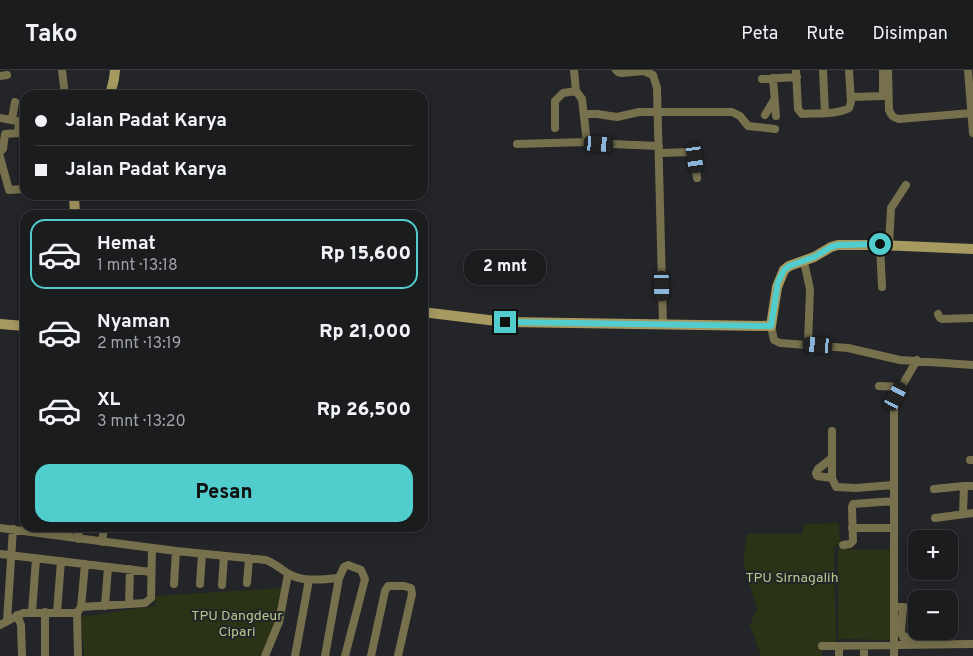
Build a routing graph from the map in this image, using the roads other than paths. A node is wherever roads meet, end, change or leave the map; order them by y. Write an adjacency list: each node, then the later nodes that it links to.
1 (62, 70): 13 (street)
2 (115, 70): 14 (street)
3 (574, 70): 15 (street)
4 (616, 70): 19 (street)
5 (823, 70): 20 (street)
6 (849, 70): 16 (street)
7 (883, 70): 16 (street)
8 (888, 70): 21 (street)
9 (968, 70): 21 (street)
10 (797, 73): 11 (street); 20 (street)
11 (773, 78): 12 (street); 17 (street)
12 (762, 79)
13 (64, 87)
14 (111, 90)
15 (576, 90): 22 (street); 28 (street)
16 (851, 97): 20 (street)
17 (774, 100): 23 (street); 24 (street)
18 (15, 102): 26 (street)
19 (658, 113): 22 (street); 29 (street); 34 (street)
20 (825, 113)
21 (972, 113): 30 (street)
22 (585, 114): 32 (street)
23 (765, 115)
24 (776, 116)
25 (0, 118): 26 (street)
26 (12, 119): 27 (street)
27 (20, 128)
28 (555, 128)
29 (775, 129)
30 (973, 133)
31 (20, 134): 35 (street)
32 (586, 142): 33 (street); 34 (street)
33 (517, 144)
34 (660, 150): 36 (street); 47 (street)
35 (1, 152): 38 (street)
36 (697, 178)
37 (906, 185): 39 (street)
38 (20, 189)
39 (885, 245): 40 (street); 41 (street); 42 (street)
40 (973, 249)
41 (804, 262): 49 (street); 50 (street)
42 (882, 287)
43 (428, 313): 47 (street)
44 (938, 314): 45 (street)
45 (973, 318)
46 (0, 324): 48 (street)
47 (663, 325): 49 (street)
48 (20, 326)
49 (771, 326): 50 (street)
50 (808, 344): 51 (street)
51 (917, 360): 52 (street); 54 (street)
52 (973, 365)
53 (879, 386): 54 (street)
54 (900, 387): 58 (street)
55 (832, 432): 56 (street)
56 (832, 458): 57 (street); 57 (street)
57 (832, 478): 58 (street)
58 (894, 485): 62 (street)
59 (964, 486): 60 (street); 61 (street); 64 (street)
60 (973, 486)
61 (934, 489)
62 (894, 502): 67 (street); 68 (street)
63 (973, 513): 64 (street)
64 (964, 514): 65 (street)
65 (935, 518)
66 (0, 528): 69 (street)
67 (852, 528): 68 (street); 76 (street)
68 (894, 528): 99 (street)
69 (13, 529): 70 (street); 81 (street)
70 (20, 530)
71 (54, 532): 74 (street)
72 (79, 532): 74 (street)
73 (103, 532): 75 (street)
74 (78, 539): 75 (street)
75 (102, 542): 77 (street)
76 (843, 545)
77 (152, 548): 78 (street); 89 (street)
78 (176, 551): 80 (street); 94 (street)
79 (0, 554): 81 (street)
80 (202, 554): 82 (street); 95 (street)
81 (10, 556): 84 (street); 107 (street)
82 (224, 556): 83 (street); 96 (street)
83 (249, 558): 90 (street); 93 (street)
84 (36, 559): 85 (street); 103 (street)
85 (60, 561): 86 (street); 105 (street)
86 (84, 564): 87 (street); 102 (street)
87 (108, 567): 88 (street); 98 (street)
88 (130, 570): 89 (street); 97 (street)
89 (151, 572): 97 (street)
90 (288, 574): 92 (street); 117 (street)
91 (340, 578): 92 (street); 119 (street); 120 (street)
92 (309, 580): 118 (street)
93 (248, 583)
94 (174, 584)
95 (200, 584)
96 (222, 585)
97 (129, 604): 98 (street)
98 (105, 606): 102 (street)
99 (894, 607): 100 (street); 109 (street)
100 (903, 607): 101 (street); 108 (street)
101 (908, 607)
102 (79, 610): 105 (street); 116 (street)
103 (32, 612): 104 (street); 106 (street)
104 (45, 612): 105 (street); 115 (street)
105 (57, 612)
106 (17, 615): 107 (street); 114 (street)
107 (4, 623)
108 (908, 637)
109 (895, 644): 110 (street); 113 (street); 125 (street)
110 (973, 644)
111 (822, 646): 112 (street)
112 (839, 646): 113 (street); 123 (street)
113 (864, 646): 124 (street)
114 (22, 656)
115 (45, 656)
116 (78, 656)
117 (265, 656)
118 (295, 656)
119 (325, 656)
120 (345, 656)
121 (371, 656): 122 (street)
122 (398, 656)
123 (839, 656)
124 (864, 656)
125 (894, 656)

